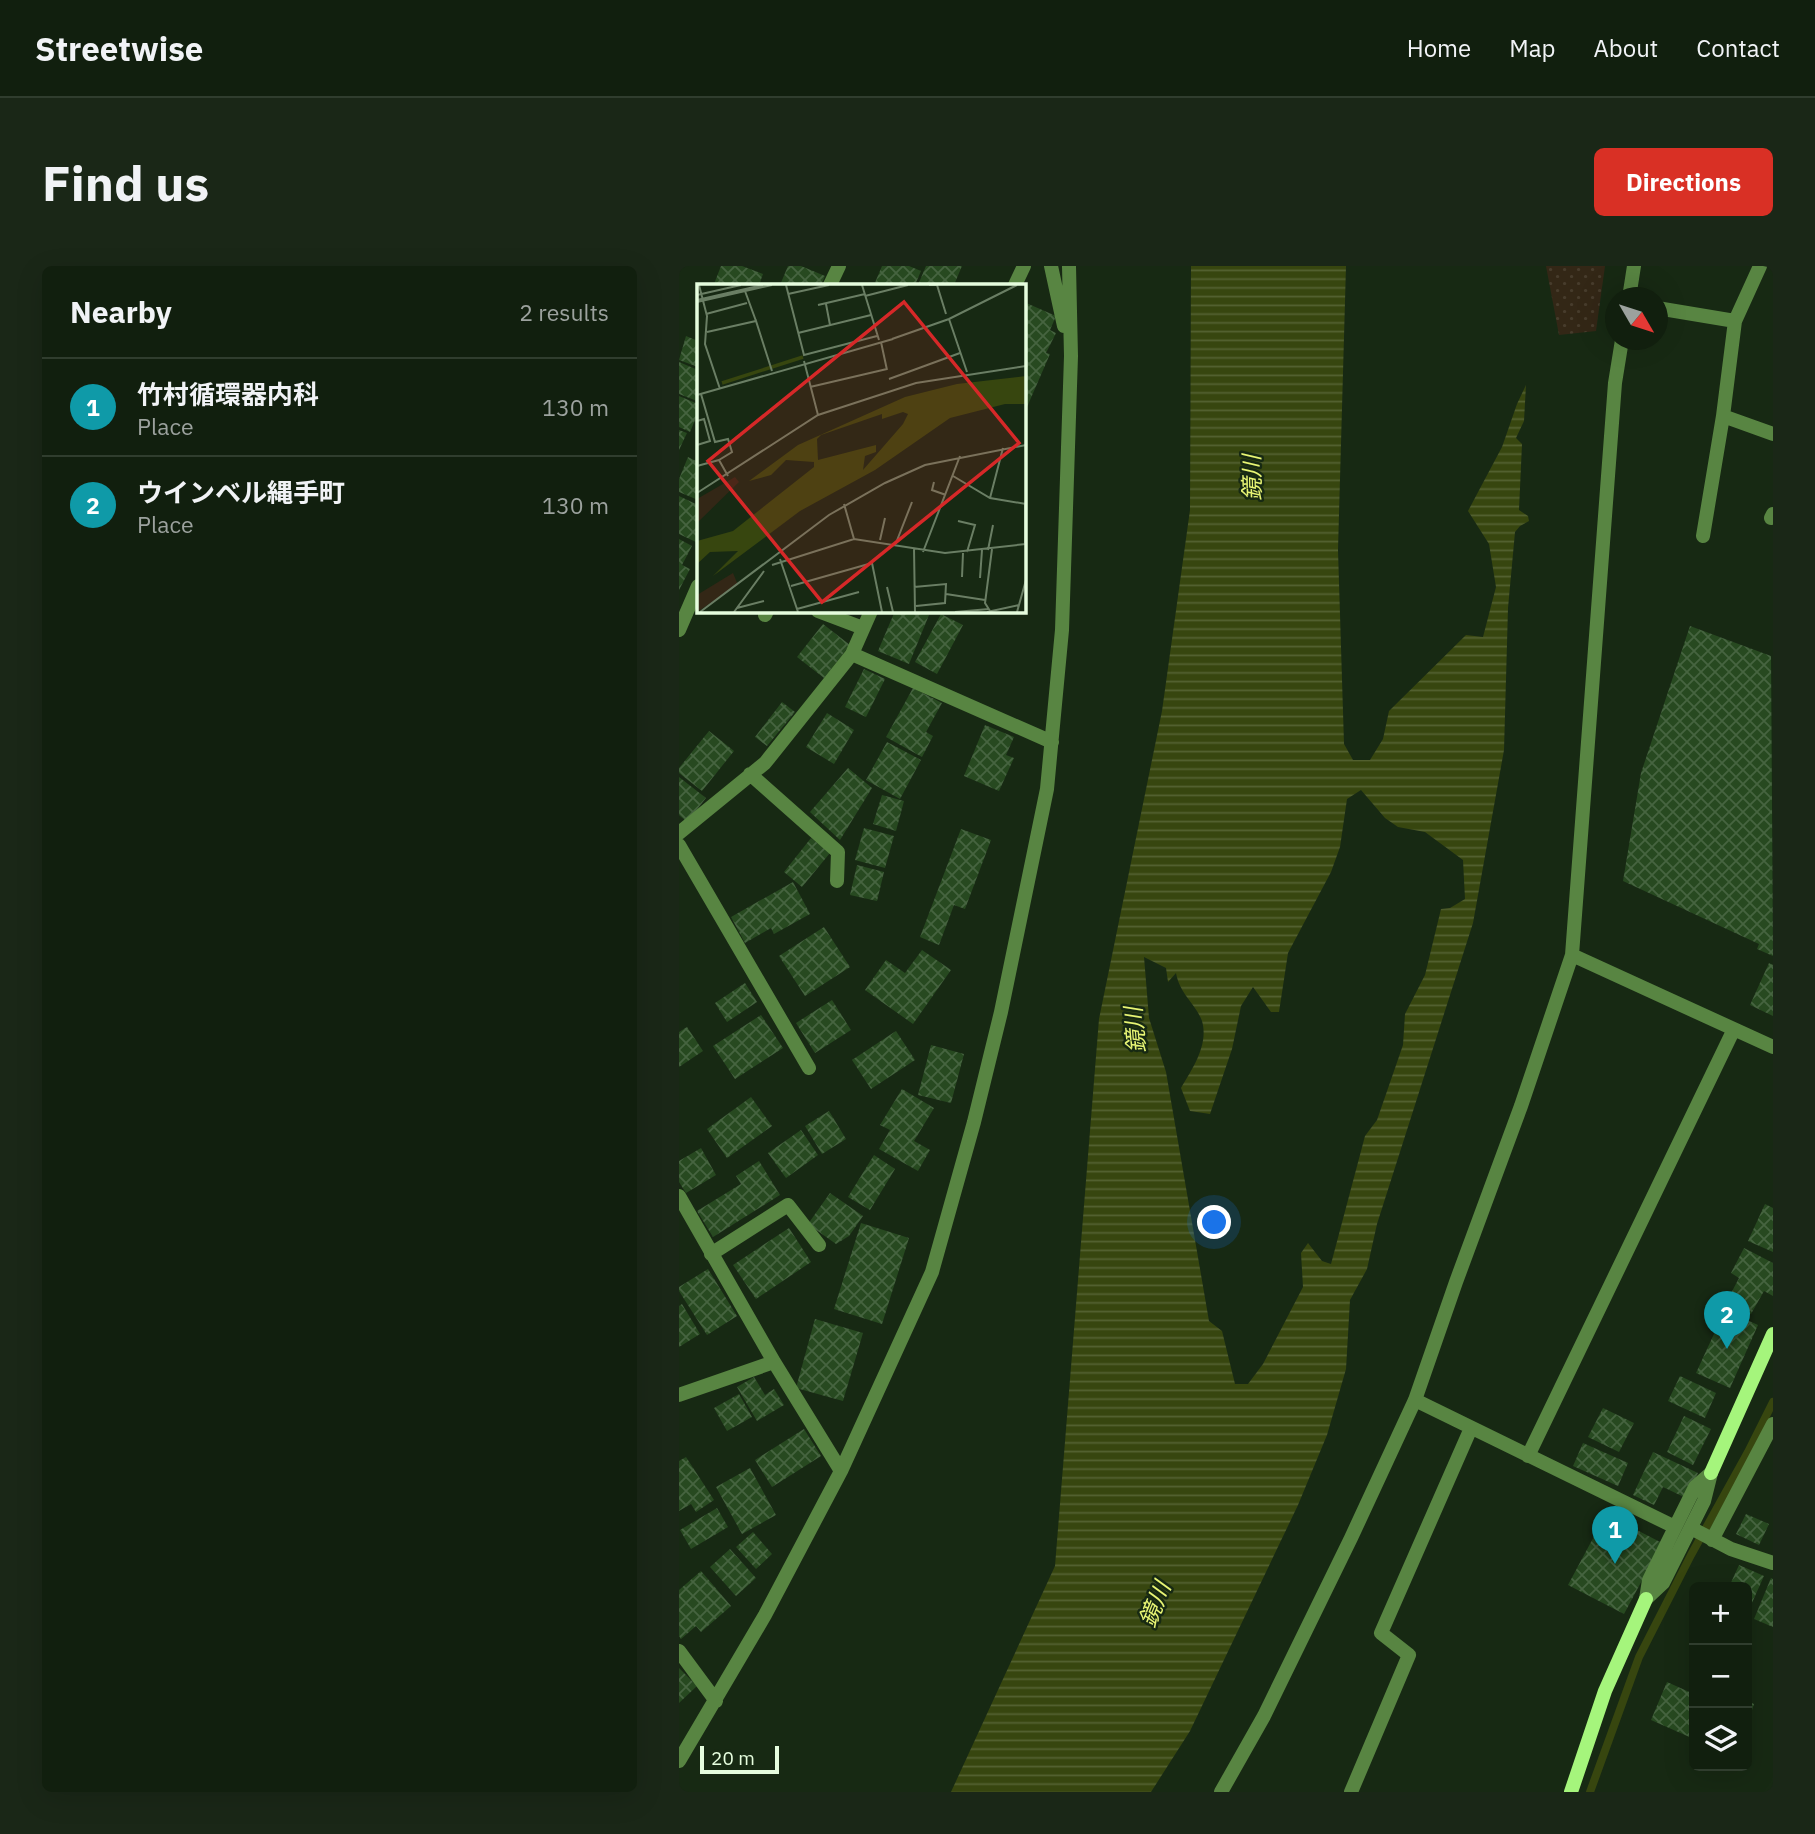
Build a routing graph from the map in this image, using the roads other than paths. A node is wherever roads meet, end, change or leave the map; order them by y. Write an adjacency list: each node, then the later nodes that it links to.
1 (839, 266): 7 (street)
2 (1024, 266): 8 (street)
3 (1051, 266): 13 (street)
4 (1069, 266): 13 (street)
5 (1634, 266): 9 (street)
6 (1760, 266): 11 (street)
7 (830, 284)
8 (1015, 284)
9 (1631, 287)
10 (1668, 310): 11 (street)
11 (1735, 321): 14 (street)
12 (1620, 350): 28 (street)
13 (1071, 356): 23 (street)
14 (1723, 416): 15 (street); 16 (street)
15 (1773, 435)
16 (1703, 536)
17 (697, 588): 21 (street)
18 (821, 612): 20 (street)
19 (871, 612): 20 (street)
20 (863, 628): 22 (street)
21 (679, 630)
22 (852, 654): 23 (street); 24 (street)
23 (1052, 742): 42 (street)
24 (750, 774): 25 (street); 27 (street)
25 (679, 833)
26 (679, 845): 31 (street)
27 (837, 881)
28 (1571, 955): 29 (street); 38 (street)
29 (1734, 1029): 30 (street); 41 (street)
30 (1773, 1047)
31 (809, 1068)
32 (679, 1196): 34 (street)
33 (819, 1245): 34 (street)
34 (711, 1254): 36 (street)
35 (1773, 1334): 43 (street)
36 (774, 1362): 37 (street); 42 (street)
37 (679, 1395)
38 (1415, 1400): 40 (street); 51 (street)
39 (1773, 1424): 45 (street)
40 (1471, 1428): 41 (street); 52 (street)
41 (1528, 1456): 44 (street)
42 (841, 1471): 49 (street)
43 (1711, 1473): 44 (street); 45 (street)
44 (1675, 1527): 47 (street)
45 (1702, 1534): 46 (street); 47 (street)
46 (1773, 1563)
47 (1646, 1599): 53 (street)
48 (679, 1651): 49 (street)
49 (716, 1701): 50 (street)
50 (679, 1761)
51 (1221, 1792)
52 (1351, 1792)
53 (1571, 1792)

